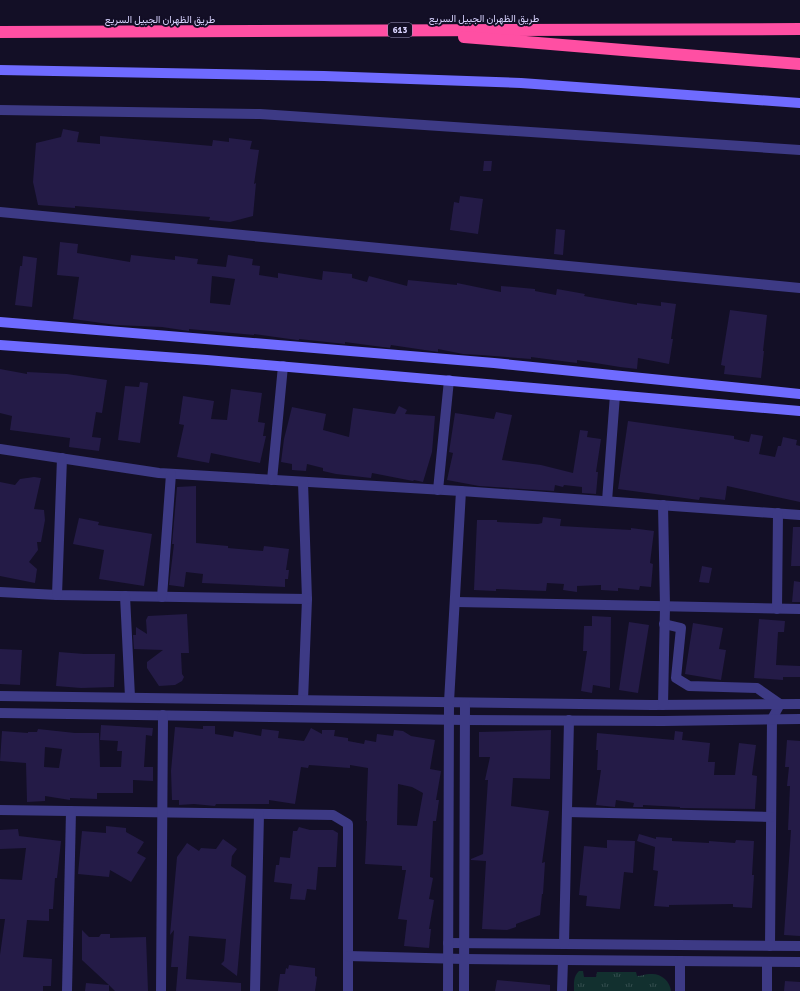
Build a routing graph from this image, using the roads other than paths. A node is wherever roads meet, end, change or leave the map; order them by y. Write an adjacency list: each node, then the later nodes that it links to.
1 (800, 29): 2 (highway, طريق الظهران الجبيل السريع / 613)
2 (383, 30): 3 (highway, طريق الظهران الجبيل السريع / 613); 4 (highway)
3 (0, 32)
4 (800, 64)
5 (0, 70): 6 (street)
6 (800, 103)
7 (0, 110): 8 (street)
8 (800, 150)
9 (0, 212): 10 (street)
10 (800, 288)
11 (0, 322): 15 (street)
12 (0, 345): 13 (street)
13 (283, 366): 14 (street); 21 (street)
14 (449, 380): 16 (street); 23 (street)
15 (800, 394)
16 (615, 395): 17 (street); 25 (street)
17 (800, 411)
18 (0, 449): 19 (street)
19 (62, 458): 20 (street); 30 (street)
20 (171, 474): 21 (street); 32 (street)
21 (272, 480): 22 (street)
22 (303, 482): 23 (street); 33 (street)
23 (438, 490): 24 (street)
24 (461, 491): 25 (street); 34 (street)
25 (607, 501): 26 (street)
26 (663, 505): 27 (street); 35 (street)
27 (778, 513): 28 (street); 36 (street)
28 (800, 515)
29 (0, 592): 30 (street)
30 (57, 595): 31 (street)
31 (125, 596): 32 (street); 40 (street)
32 (162, 597): 33 (street)
33 (307, 599): 41 (street)
34 (456, 602): 35 (street); 42 (street)
35 (665, 606): 36 (street); 38 (street)
36 (778, 609): 37 (street)
37 (800, 609)
38 (664, 624): 44 (street); 46 (street)
39 (0, 696): 40 (street)
40 (130, 697): 41 (street)
41 (303, 700): 42 (street)
42 (449, 702): 43 (street); 51 (street)
43 (465, 703): 46 (street); 52 (street)
44 (780, 704): 45 (street); 46 (street); 49 (street)
45 (800, 704)
46 (662, 705)
47 (0, 713): 48 (street)
48 (163, 715): 51 (street); 57 (street)
49 (772, 719): 50 (street); 53 (street); 59 (street)
50 (800, 719)
51 (449, 720): 52 (street); 60 (street)
52 (464, 720): 53 (street); 61 (street)
53 (569, 720): 56 (street)
54 (0, 810): 55 (street)
55 (71, 811): 57 (street); 72 (street)
56 (567, 812): 59 (street); 62 (street)
57 (162, 813): 58 (street); 73 (street)
58 (259, 814): 65 (street); 74 (street)
59 (771, 817): 63 (street)
60 (448, 943): 61 (street); 66 (street)
61 (464, 944): 62 (street); 67 (street)
62 (564, 944): 63 (street)
63 (770, 946): 64 (street)
64 (800, 946)
65 (348, 956): 66 (street); 75 (street)
66 (448, 958): 67 (street); 76 (street)
67 (464, 959): 68 (street); 77 (street)
68 (563, 960): 69 (street); 78 (street)
69 (680, 961): 70 (street); 79 (street)
70 (767, 962): 71 (street); 80 (street)
71 (800, 962)
72 (67, 991)
73 (161, 991)
74 (255, 991)
75 (348, 991)
76 (448, 991)
77 (464, 991)
78 (562, 991)
79 (680, 991)
80 (767, 991)

